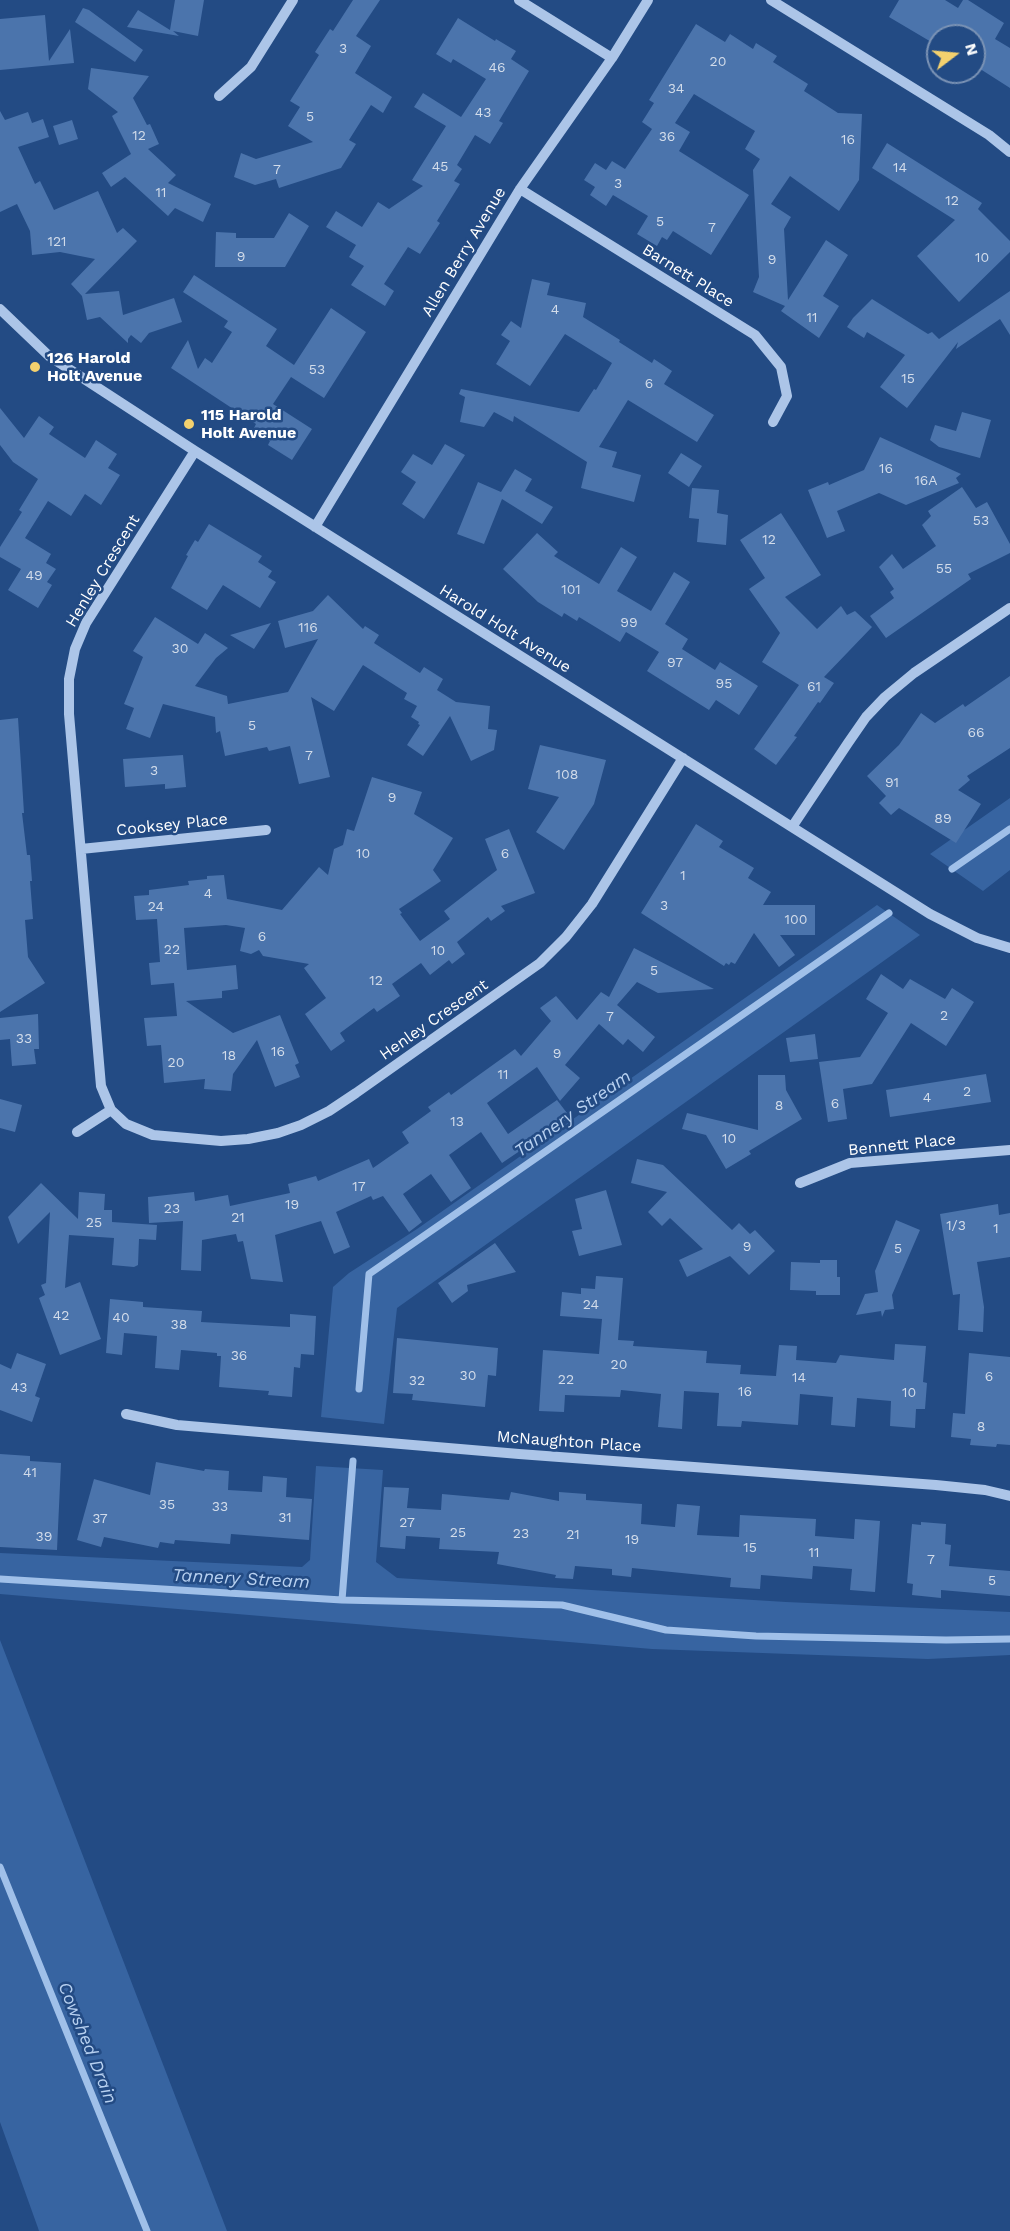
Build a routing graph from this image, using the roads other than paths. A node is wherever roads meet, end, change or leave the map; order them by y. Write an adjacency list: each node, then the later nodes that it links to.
1 (293, 0): 6 (street)
2 (519, 0): 5 (street)
3 (648, 0): 5 (street, Allen Berry Avenue)
4 (771, 0): 7 (street)
5 (612, 58): 8 (street, Allen Berry Avenue)
6 (219, 96)
7 (1010, 152)
8 (520, 189): 10 (street, Barnett Place); 12 (street, Allen Berry Avenue)
9 (0, 309): 11 (street, Harold Holt Avenue)
10 (773, 422)
11 (195, 451): 12 (street, Harold Holt Avenue); 17 (street, Henley Crescent)
12 (315, 527): 14 (street, Harold Holt Avenue)
13 (1010, 608): 15 (street)
14 (683, 758): 15 (street, Harold Holt Avenue); 19 (street, Henley Crescent)
15 (792, 827): 18 (street, Harold Holt Avenue)
16 (266, 830): 17 (street, Cooksey Place)
17 (81, 849): 19 (street, Henley Crescent)
18 (1010, 948)
19 (111, 1110): 20 (street)
20 (77, 1132)
21 (1010, 1149): 22 (street, Bennett Place)
22 (800, 1183)
23 (126, 1414): 24 (street, McNaughton Place)
24 (1010, 1496)

